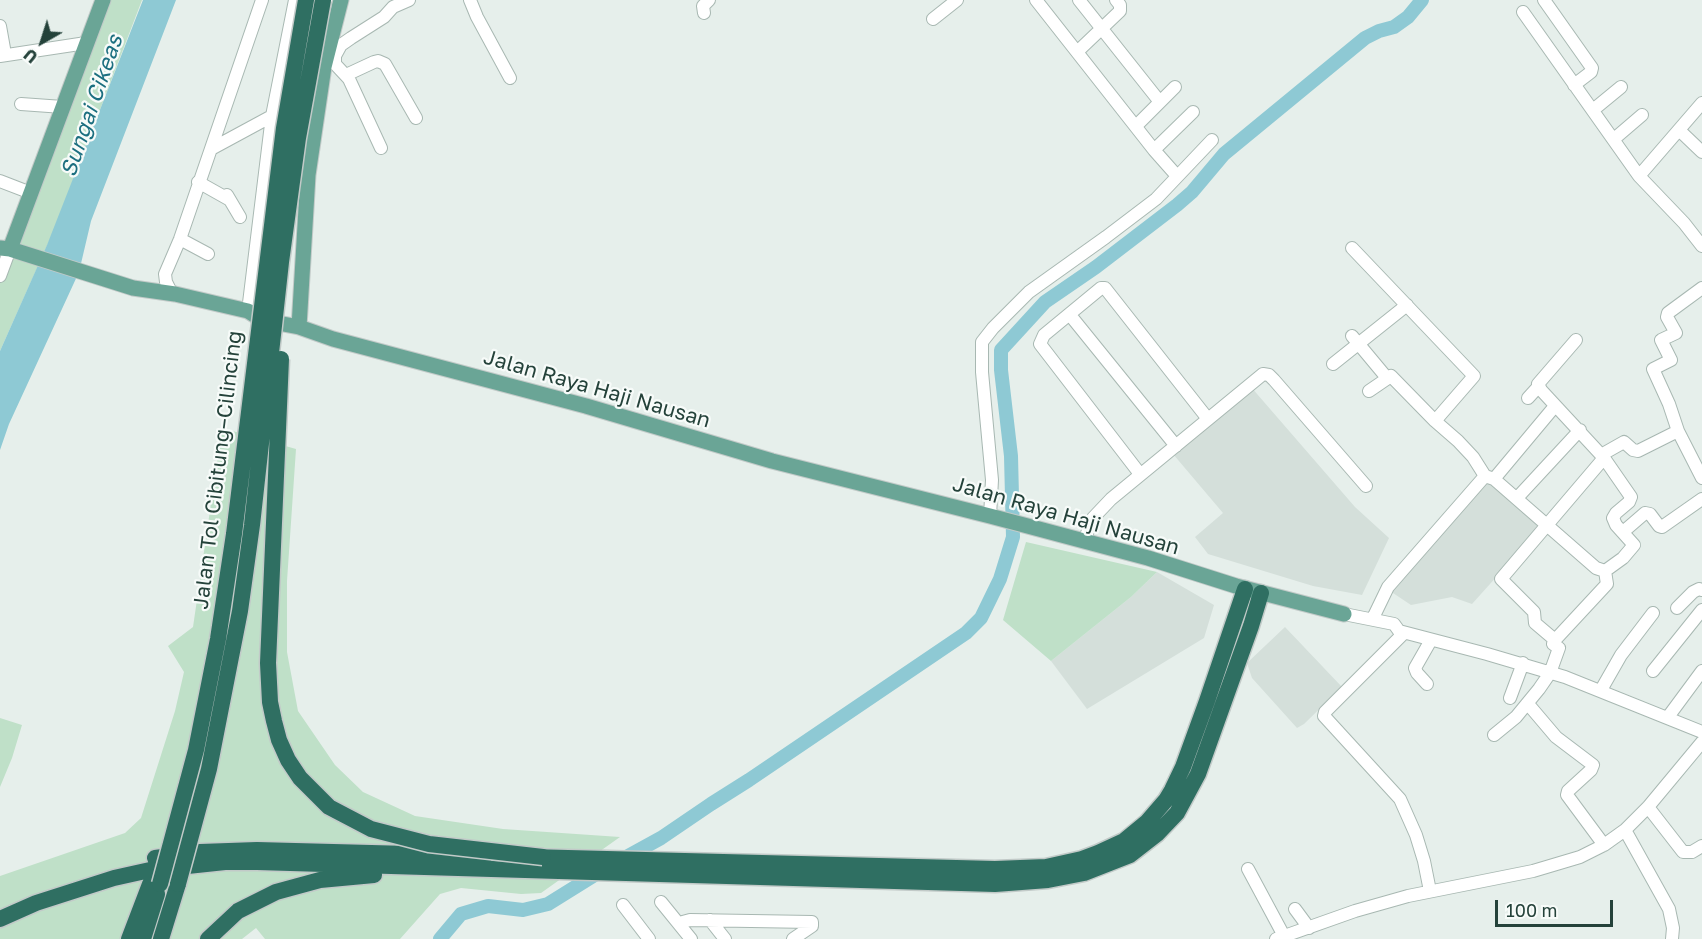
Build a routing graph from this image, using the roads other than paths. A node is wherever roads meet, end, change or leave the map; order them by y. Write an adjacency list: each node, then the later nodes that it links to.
1 (103, 0): 20 (main road)
2 (262, 0): 43 (street)
3 (295, 0): 36 (street)
4 (306, 0): 108 (highway, Jalan Tol Cibitung–Cilincing, bridge)
5 (323, 0): 59 (highway, Jalan Tol Cibitung–Cilincing, bridge)
6 (341, 0): 23 (main road)
7 (409, 0): 23 (street)
8 (470, 0): 25 (street)
9 (709, 0): 16 (street)
10 (957, 0): 17 (street)
11 (1036, 0): 21 (street)
12 (1079, 0): 19 (street)
13 (1116, 0): 19 (street)
14 (1544, 0): 26 (street)
15 (1523, 12): 26 (street)
16 (704, 13)
17 (933, 19)
18 (0, 26): 22 (street)
19 (1102, 30): 21 (street); 29 (street)
20 (86, 44): 22 (street); 32 (main road)
21 (1077, 52): 38 (street)
22 (3, 55)
23 (330, 66): 24 (street); 66 (main road)
24 (346, 75): 37 (street); 42 (street)
25 (510, 78)
26 (1574, 85): 33 (street)
27 (1175, 87): 29 (street)
28 (1622, 87): 33 (street)
29 (1160, 102): 38 (street)
30 (1702, 103): 39 (street)
31 (21, 104): 32 (street)
32 (63, 106): 51 (main road)
33 (1593, 110): 41 (street)
34 (1193, 112): 44 (street)
35 (1642, 115): 41 (street)
36 (272, 116): 43 (street); 64 (street)
37 (416, 118)
38 (1136, 126): 44 (street)
39 (1678, 130): 45 (street); 47 (street)
40 (1212, 140): 46 (street)
41 (1614, 140): 47 (street)
42 (381, 148)
43 (211, 149): 49 (street)
44 (1154, 150): 46 (street)
45 (1702, 152)
46 (1178, 176): 88 (street)
47 (1639, 176): 55 (street)
48 (0, 181): 51 (street)
49 (198, 182): 52 (street); 54 (street)
50 (222, 187): 52 (street)
51 (31, 193): 57 (main road)
52 (230, 200): 53 (street)
53 (240, 217)
54 (180, 239): 58 (street); 61 (street)
55 (1702, 246)
56 (1352, 248): 63 (street)
57 (10, 250): 60 (street); 61 (main road, Jalan Raya Haji Nausan)
58 (208, 254)
59 (281, 262): 120 (highway, bridge); 137 (highway, Jalan Tol Cibitung–Cilincing, bridge)
60 (0, 276)
61 (170, 288): 64 (main road, Jalan Raya Haji Nausan)
62 (1702, 288): 78 (street)
63 (1407, 305): 67 (street); 76 (street)
64 (248, 311): 66 (main road, Jalan Raya Haji Nausan)
65 (1070, 315): 75 (street); 79 (street); 82 (street)
66 (299, 327): 88 (main road, Jalan Raya Haji Nausan)
67 (1355, 340): 69 (street); 70 (street)
68 (1576, 340): 71 (street)
69 (1333, 364)
70 (1387, 378): 72 (street); 76 (street)
71 (1538, 387): 73 (street); 74 (street)
72 (1369, 391)
73 (1528, 398)
74 (1555, 406): 77 (street); 83 (street)
75 (1208, 419): 79 (street); 85 (street)
76 (1435, 421): 83 (street)
77 (1580, 430): 80 (street); 86 (street)
78 (1678, 431): 80 (street); 81 (street)
79 (1176, 446): 82 (street)
80 (1603, 457): 89 (street); 90 (street)
81 (1697, 457): 84 (street)
82 (1140, 474): 91 (street)
83 (1490, 478): 86 (street); 99 (street)
84 (1702, 478)
85 (1366, 486)
86 (1517, 498): 89 (street)
87 (1702, 499): 90 (street)
88 (993, 517): 91 (main road, Jalan Raya Haji Nausan)
89 (1548, 525): 92 (street); 102 (street)
90 (1623, 532): 92 (street)
91 (1084, 541): 94 (main road, Jalan Raya Haji Nausan)
92 (1605, 571): 102 (street)
93 (1702, 590): 95 (street)
94 (1251, 597): 97 (main road, Jalan Raya Haji Nausan); 123 (highway)
95 (1677, 608)
96 (1702, 610): 104 (street)
97 (1344, 614): 99 (street, Jalan Raya Haji Nausan)
98 (1653, 614): 109 (street)
99 (1374, 618): 100 (street, Jalan Raya Haji Nausan)
100 (1404, 633): 101 (street, Jalan Raya Haji Nausan); 124 (street)
101 (1431, 640): 103 (street, Jalan Raya Haji Nausan); 107 (street)
102 (1555, 640): 106 (street)
103 (1523, 663): 106 (street, Jalan Raya Haji Nausan); 110 (street)
104 (1653, 671)
105 (1702, 671): 112 (street)
106 (1550, 673): 109 (street, Jalan Raya Haji Nausan); 111 (street)
107 (1427, 684)
108 (210, 685): 135 (highway, bridge); 136 (highway, Jalan Tol Cibitung–Cilincing, bridge)
109 (1601, 690): 112 (street, Jalan Raya Haji Nausan)
110 (1510, 698)
111 (1528, 704): 114 (street); 118 (street)
112 (1668, 717): 113 (street, Jalan Raya Haji Nausan)
113 (1702, 732)
114 (1494, 735)
115 (1702, 742): 116 (street)
116 (1648, 807): 117 (street); 119 (street)
117 (1624, 830): 118 (street); 133 (street)
118 (1605, 845): 124 (street)
119 (1702, 846)
120 (543, 857): 123 (highway); 127 (highway, bridge)
121 (474, 869): 123 (highway); 129 (highway, bridge); 138 (highway)
122 (1248, 869): 134 (street)
123 (829, 872)
124 (1430, 891): 132 (street)
125 (661, 902): 131 (street)
126 (623, 905): 139 (street)
127 (0, 908)
128 (1295, 909): 132 (street)
129 (0, 919)
130 (710, 920): 131 (street); 141 (street); 142 (street)
131 (679, 923): 140 (street)
132 (1309, 928): 134 (street)
133 (1672, 928)
134 (1280, 937)
135 (129, 939)
136 (143, 939)
137 (161, 939)
138 (208, 939)
139 (649, 939)
140 (691, 939)
141 (725, 939)
142 (793, 939)

